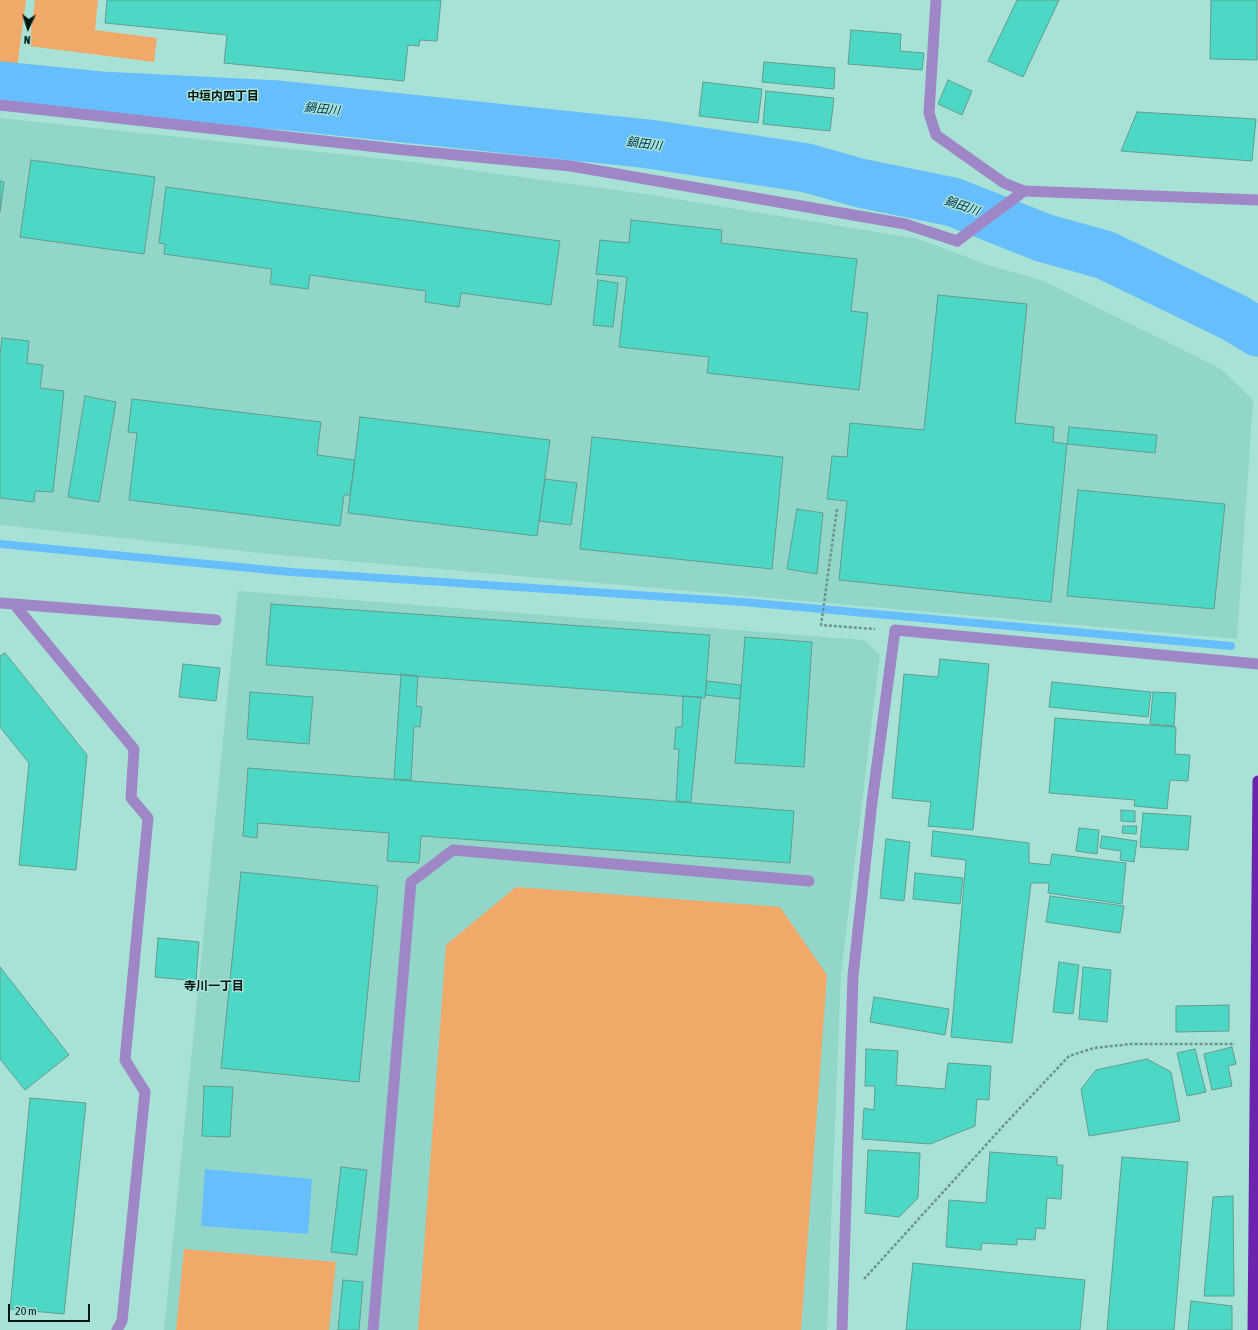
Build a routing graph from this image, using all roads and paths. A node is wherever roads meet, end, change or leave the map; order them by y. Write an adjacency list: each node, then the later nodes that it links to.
1 (936, 0): 3 (street)
2 (0, 105): 3 (street)
3 (1024, 192): 4 (street)
4 (1258, 200)
5 (837, 508): 9 (path)
6 (0, 603): 7 (street)
7 (14, 604): 8 (street); 15 (street)
8 (216, 620)
9 (895, 630): 10 (street); 14 (street)
10 (1258, 664)
11 (1258, 781): 13 (highway)
12 (809, 881): 16 (street)
13 (1257, 1044): 14 (path); 18 (highway)
14 (843, 1302): 17 (street)
15 (117, 1330)
16 (373, 1330)
17 (842, 1330)
18 (1254, 1330)

